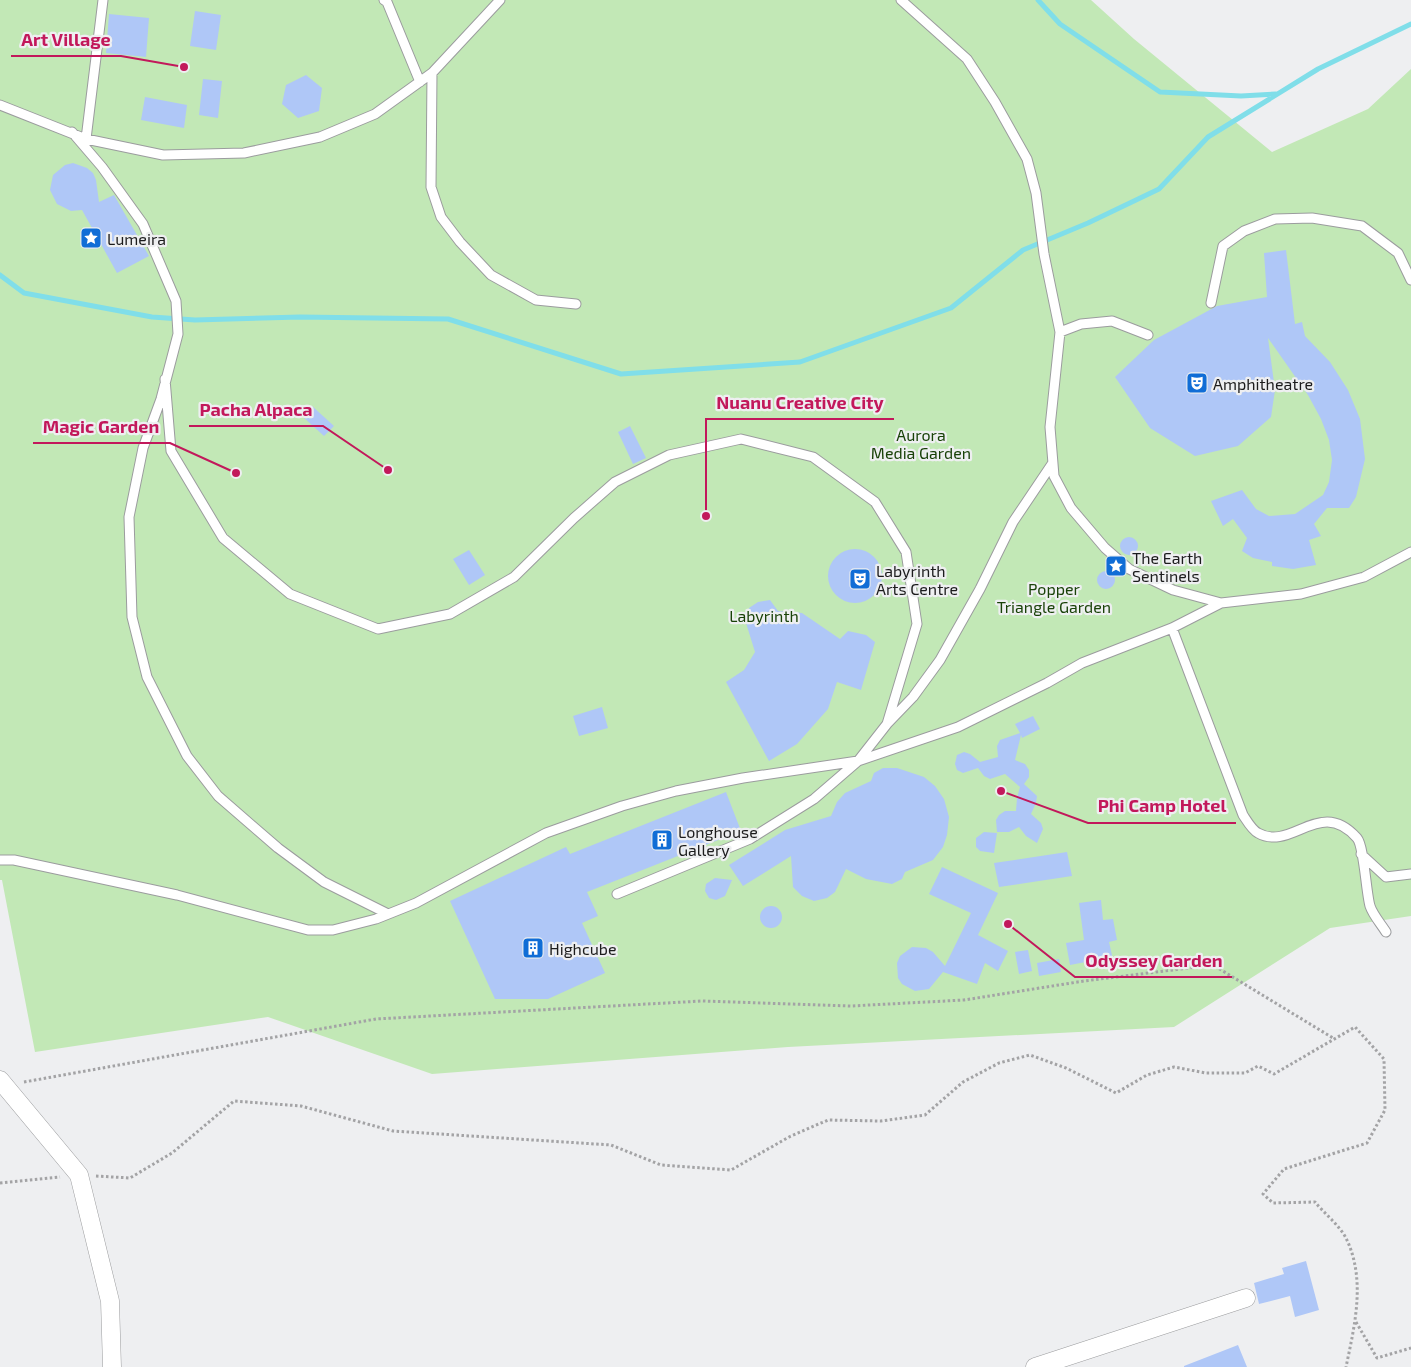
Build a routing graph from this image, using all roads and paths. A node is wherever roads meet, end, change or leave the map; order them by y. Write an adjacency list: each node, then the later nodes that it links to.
1 (103, 0): 9 (lane)
2 (384, 0): 6 (lane)
3 (500, 0): 5 (lane)
4 (901, 0): 13 (lane)
5 (432, 73): 6 (lane); 12 (lane)
6 (420, 82): 9 (lane)
7 (0, 105): 8 (lane)
8 (72, 132): 9 (lane); 15 (lane)
9 (86, 138)
10 (1411, 280): 11 (lane)
11 (1211, 303)
12 (576, 304)
13 (1060, 332): 14 (lane); 16 (lane)
14 (1148, 335)
15 (165, 379): 20 (lane); 26 (lane)
16 (1052, 464): 18 (lane); 20 (lane)
17 (1410, 557): 18 (lane)
18 (1221, 603): 19 (lane)
19 (1172, 628): 21 (lane); 22 (lane)
20 (887, 724): 21 (lane)
21 (858, 761): 25 (lane); 26 (lane)
22 (1361, 854): 24 (lane); 27 (lane)
23 (0, 860): 26 (lane)
24 (1411, 874)
25 (617, 894)
26 (388, 914)
27 (1386, 932)
28 (1334, 1039): 29 (path); 30 (path); 33 (path)
29 (3, 1083): 30 (street)
30 (79, 1175): 31 (path); 35 (street)
31 (0, 1183)
32 (1246, 1298): 36 (street)
33 (1355, 1321): 34 (path); 37 (path)
34 (1411, 1348)
35 (112, 1367)
36 (1038, 1367)
37 (1346, 1367)

